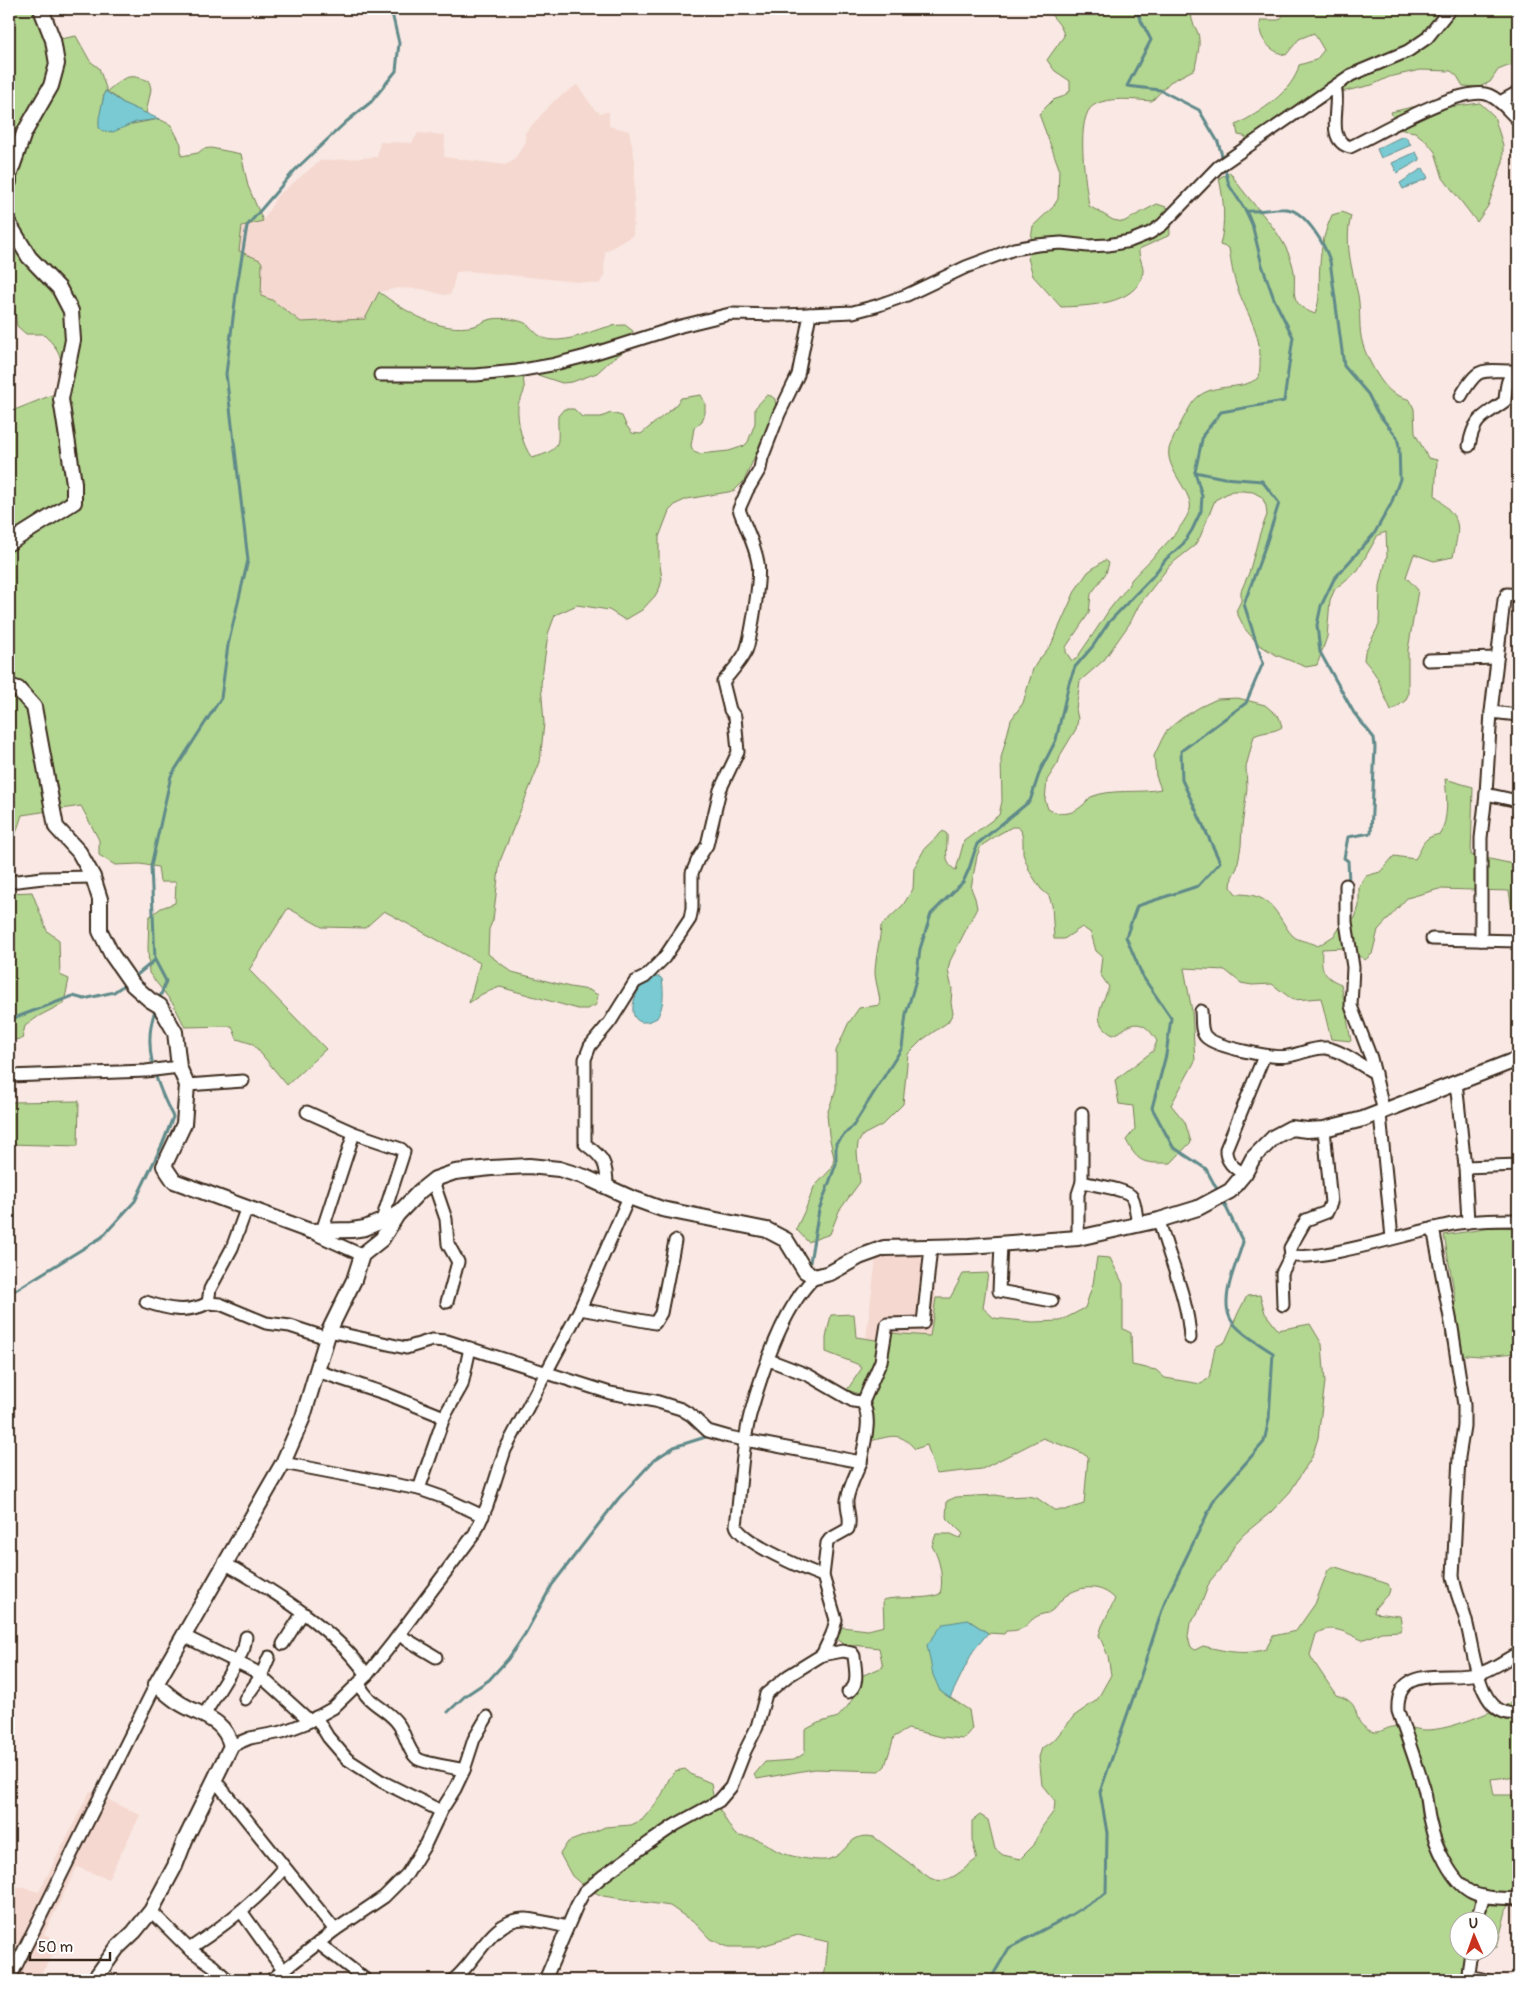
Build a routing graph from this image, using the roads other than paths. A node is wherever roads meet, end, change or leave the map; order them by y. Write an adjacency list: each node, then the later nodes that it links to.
1 (41, 9): 7 (street)
2 (1450, 9): 3 (street)
3 (1332, 89): 5 (street); 9 (street)
4 (1518, 92): 5 (street)
5 (1500, 102): 6 (street)
6 (1518, 120)
7 (9, 182)
8 (9, 224): 14 (street)
9 (810, 314): 11 (street); 48 (street)
10 (1517, 370): 12 (street); 13 (street)
11 (380, 375)
12 (1461, 396)
13 (1469, 446)
14 (9, 543)
15 (1518, 594): 16 (street)
16 (1497, 658): 17 (street); 19 (street)
17 (1428, 660)
18 (9, 686): 23 (street)
19 (1491, 712): 20 (street); 21 (street)
20 (1518, 715)
21 (1486, 794): 22 (street); 27 (street)
22 (1518, 801)
23 (93, 877): 24 (street); 32 (street)
24 (9, 882)
25 (1346, 885): 33 (street)
26 (1432, 939): 27 (street)
27 (1481, 940): 28 (street)
28 (1518, 941)
29 (1201, 1011): 30 (street)
30 (1264, 1056): 33 (street); 45 (street)
31 (1518, 1059): 36 (street)
32 (179, 1067): 34 (street); 37 (street)
33 (1375, 1073): 40 (street)
34 (9, 1076)
35 (242, 1081): 37 (street)
36 (1456, 1082): 40 (street); 44 (street)
37 (187, 1085): 50 (street)
38 (307, 1112): 42 (street)
39 (1082, 1113): 47 (street)
40 (1382, 1113): 41 (street); 60 (street)
41 (1324, 1128): 45 (street); 65 (street)
42 (354, 1133): 55 (street); 58 (street)
43 (1518, 1165): 44 (street)
44 (1465, 1167): 54 (street)
45 (1245, 1173): 52 (street)
46 (433, 1181): 48 (street); 51 (street); 69 (street)
47 (1082, 1182): 56 (street); 59 (street)
48 (607, 1187): 49 (street)
49 (629, 1197): 66 (street); 72 (street)
50 (247, 1207): 58 (street); 70 (street)
51 (397, 1215): 55 (street); 64 (street)
52 (1159, 1220): 56 (street); 74 (street)
53 (1518, 1220): 54 (street)
54 (1468, 1222): 57 (street)
55 (381, 1223): 58 (street)
56 (1138, 1224): 59 (street)
57 (1433, 1228): 60 (street); 98 (street)
58 (316, 1231): 64 (street)
59 (1078, 1238): 62 (street)
60 (1392, 1238): 65 (street)
61 (675, 1241): 72 (street)
62 (1002, 1244): 63 (street); 67 (street)
63 (931, 1247): 66 (street); 79 (street)
64 (362, 1255): 73 (street)
65 (1291, 1255): 71 (street)
66 (811, 1275): 76 (street)
67 (1052, 1301)
68 (146, 1302): 70 (street)
69 (447, 1302)
70 (208, 1303): 73 (street)
71 (1283, 1305)
72 (580, 1309): 78 (street)
73 (328, 1334): 75 (street); 77 (street)
74 (1190, 1338)
75 (470, 1348): 78 (street); 80 (street)
76 (769, 1360): 79 (street); 81 (street)
77 (317, 1370): 80 (street); 83 (street)
78 (546, 1372): 81 (street); 85 (street)
79 (862, 1402): 82 (street)
80 (444, 1417): 84 (street)
81 (746, 1440): 82 (street); 87 (street)
82 (861, 1462): 87 (street)
83 (283, 1463): 84 (street); 86 (street)
84 (419, 1489): 85 (street)
85 (483, 1516): 89 (street)
86 (226, 1564): 88 (street); 90 (street)
87 (819, 1574): 94 (street)
88 (302, 1614): 92 (street); 100 (street)
89 (399, 1635): 96 (street); 100 (street)
90 (184, 1636): 97 (street); 101 (street)
91 (246, 1637): 97 (street)
92 (283, 1644)
93 (1518, 1653): 98 (street)
94 (822, 1655): 102 (street); 118 (street)
95 (269, 1657): 99 (street)
96 (436, 1657)
97 (237, 1662): 99 (street); 105 (street)
98 (1478, 1674): 104 (street); 113 (street)
99 (261, 1676): 103 (street); 107 (street)
100 (363, 1679): 107 (street); 109 (street)
101 (156, 1684): 105 (street); 125 (street)
102 (848, 1692)
103 (245, 1699)
104 (1518, 1713)
105 (204, 1715): 108 (street)
106 (487, 1717): 109 (street)
107 (314, 1719): 108 (street); 111 (street)
108 (231, 1746): 110 (street)
109 (464, 1770): 111 (street)
110 (214, 1779): 112 (street); 115 (street)
111 (441, 1811): 119 (street)
112 (284, 1868): 116 (street); 119 (street)
113 (1484, 1896): 114 (street); 117 (street)
114 (1518, 1899)
115 (152, 1911): 121 (street); 126 (street)
116 (241, 1911): 121 (street); 123 (street)
117 (1479, 1912)
118 (567, 1928): 130 (street); 131 (street)
119 (335, 1930): 120 (street)
120 (318, 1943): 123 (street); 129 (street)
121 (189, 1949): 127 (street)
122 (1470, 1962): 124 (street)
123 (283, 1970): 128 (street)
124 (1468, 1978): 132 (street)
125 (9, 1980)
126 (94, 1980)
127 (228, 1980)
128 (271, 1980)
129 (366, 1980)
130 (453, 1980)
131 (545, 1980)
132 (1487, 1980)

